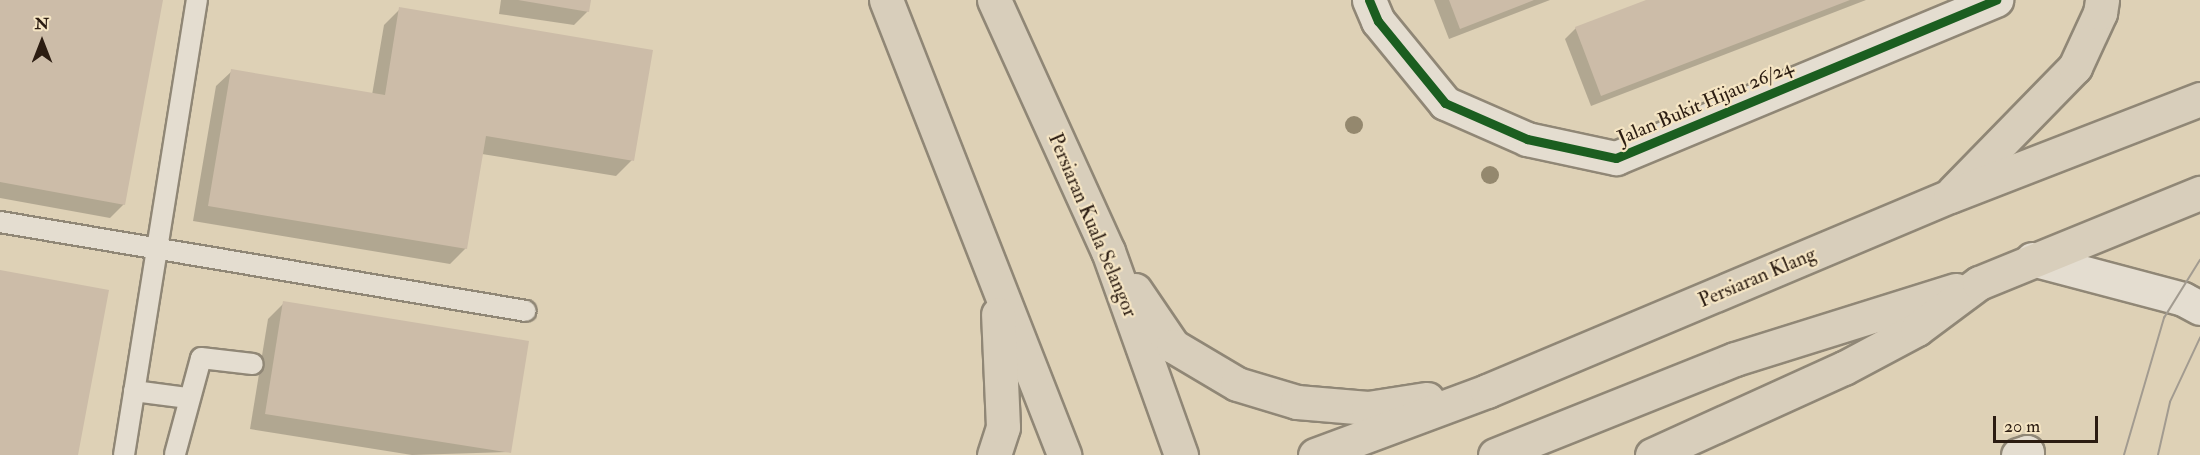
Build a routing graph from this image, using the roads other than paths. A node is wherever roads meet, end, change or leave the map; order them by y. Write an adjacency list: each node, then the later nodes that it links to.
1 (197, 0): 11 (lane)
2 (886, 0): 15 (main road)
3 (994, 0): 12 (main road, Persiaran Kuala Selangor)
4 (1369, 0): 6 (street, Jalan Bukit Hijau 26/24)
5 (2102, 0): 9 (main road)
6 (1993, 1)
7 (2200, 99): 9 (main road, Persiaran Klang)
8 (2200, 193): 13 (main road)
9 (1950, 196): 19 (main road, Persiaran Klang)
10 (0, 222): 11 (lane)
11 (157, 248): 17 (lane); 20 (lane)
12 (1108, 251): 19 (main road); 26 (main road, Persiaran Kuala Selangor)
13 (2032, 259): 14 (main road); 16 (street)
14 (1979, 283): 28 (main road); 29 (main road)
15 (998, 291): 24 (main road); 25 (main road)
16 (2200, 308)
17 (526, 311)
18 (253, 364): 21 (lane)
19 (1488, 391): 27 (main road, Persiaran Klang)
20 (134, 392): 21 (lane); 23 (lane)
21 (187, 398): 22 (lane)
22 (175, 454)
23 (124, 455)
24 (994, 455)
25 (1064, 455)
26 (1181, 455)
27 (1315, 455)
28 (1496, 455)
29 (1652, 455)

